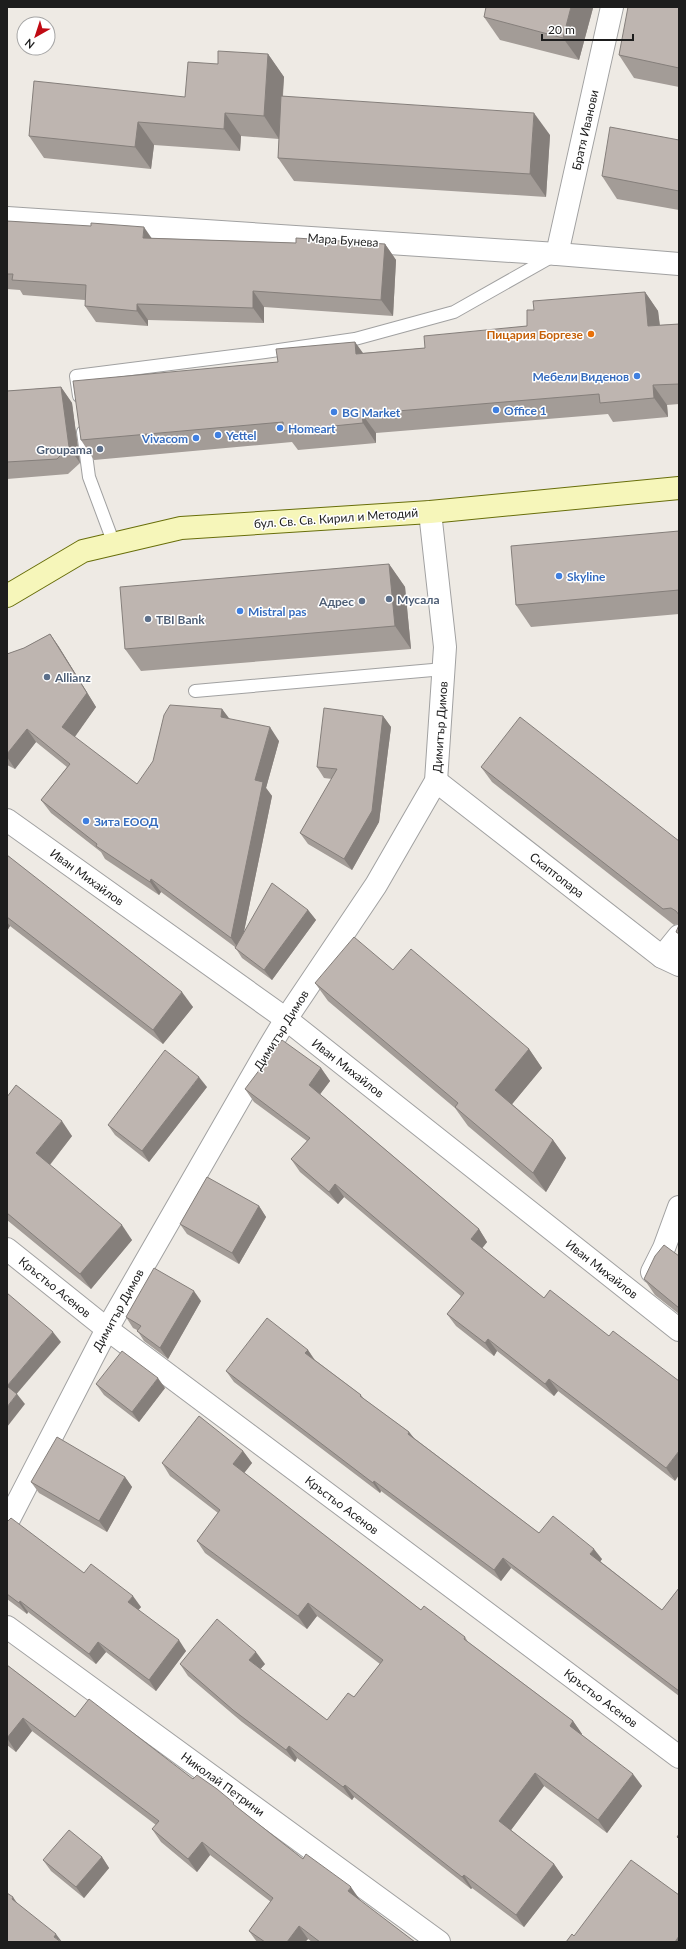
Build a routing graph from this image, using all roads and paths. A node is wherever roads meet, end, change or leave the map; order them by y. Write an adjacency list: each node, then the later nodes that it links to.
1 (612, 7): 3 (street, Братя Иванови)
2 (7, 218): 3 (street, Мара Бунева)
3 (557, 254): 4 (street, Мара Бунева); 5 (lane)
4 (679, 264)
5 (80, 407)
6 (82, 423): 9 (lane)
7 (679, 488): 8 (street, бул. Св. Св. Кирил и Методий)
8 (430, 512): 9 (street, бул. Св. Св. Кирил и Методий); 11 (street, Димитър Димов)
9 (114, 544): 10 (street, бул. Св. Св. Кирил и Методий)
10 (7, 596)
11 (444, 669): 12 (lane); 13 (street, Димитър Димов)
12 (196, 691)
13 (436, 781): 16 (street, Скаптопара); 17 (street, Димитър Димов)
14 (7, 820): 17 (street, Иван Михайлов)
15 (679, 936): 16 (street)
16 (670, 961)
17 (286, 1020): 20 (street, Иван Михайлов); 21 (street, Димитър Димов)
18 (679, 1207): 20 (street)
19 (7, 1249): 21 (street, Кръстьо Асенов)
20 (639, 1298): 22 (street, Иван Михайлов)
21 (106, 1329): 23 (street, Димитър Димов); 25 (street, Кръстьо Асенов)
22 (679, 1330)
23 (7, 1522)
24 (7, 1627): 26 (street, Николай Петрини)
25 (679, 1757)
26 (439, 1942)

